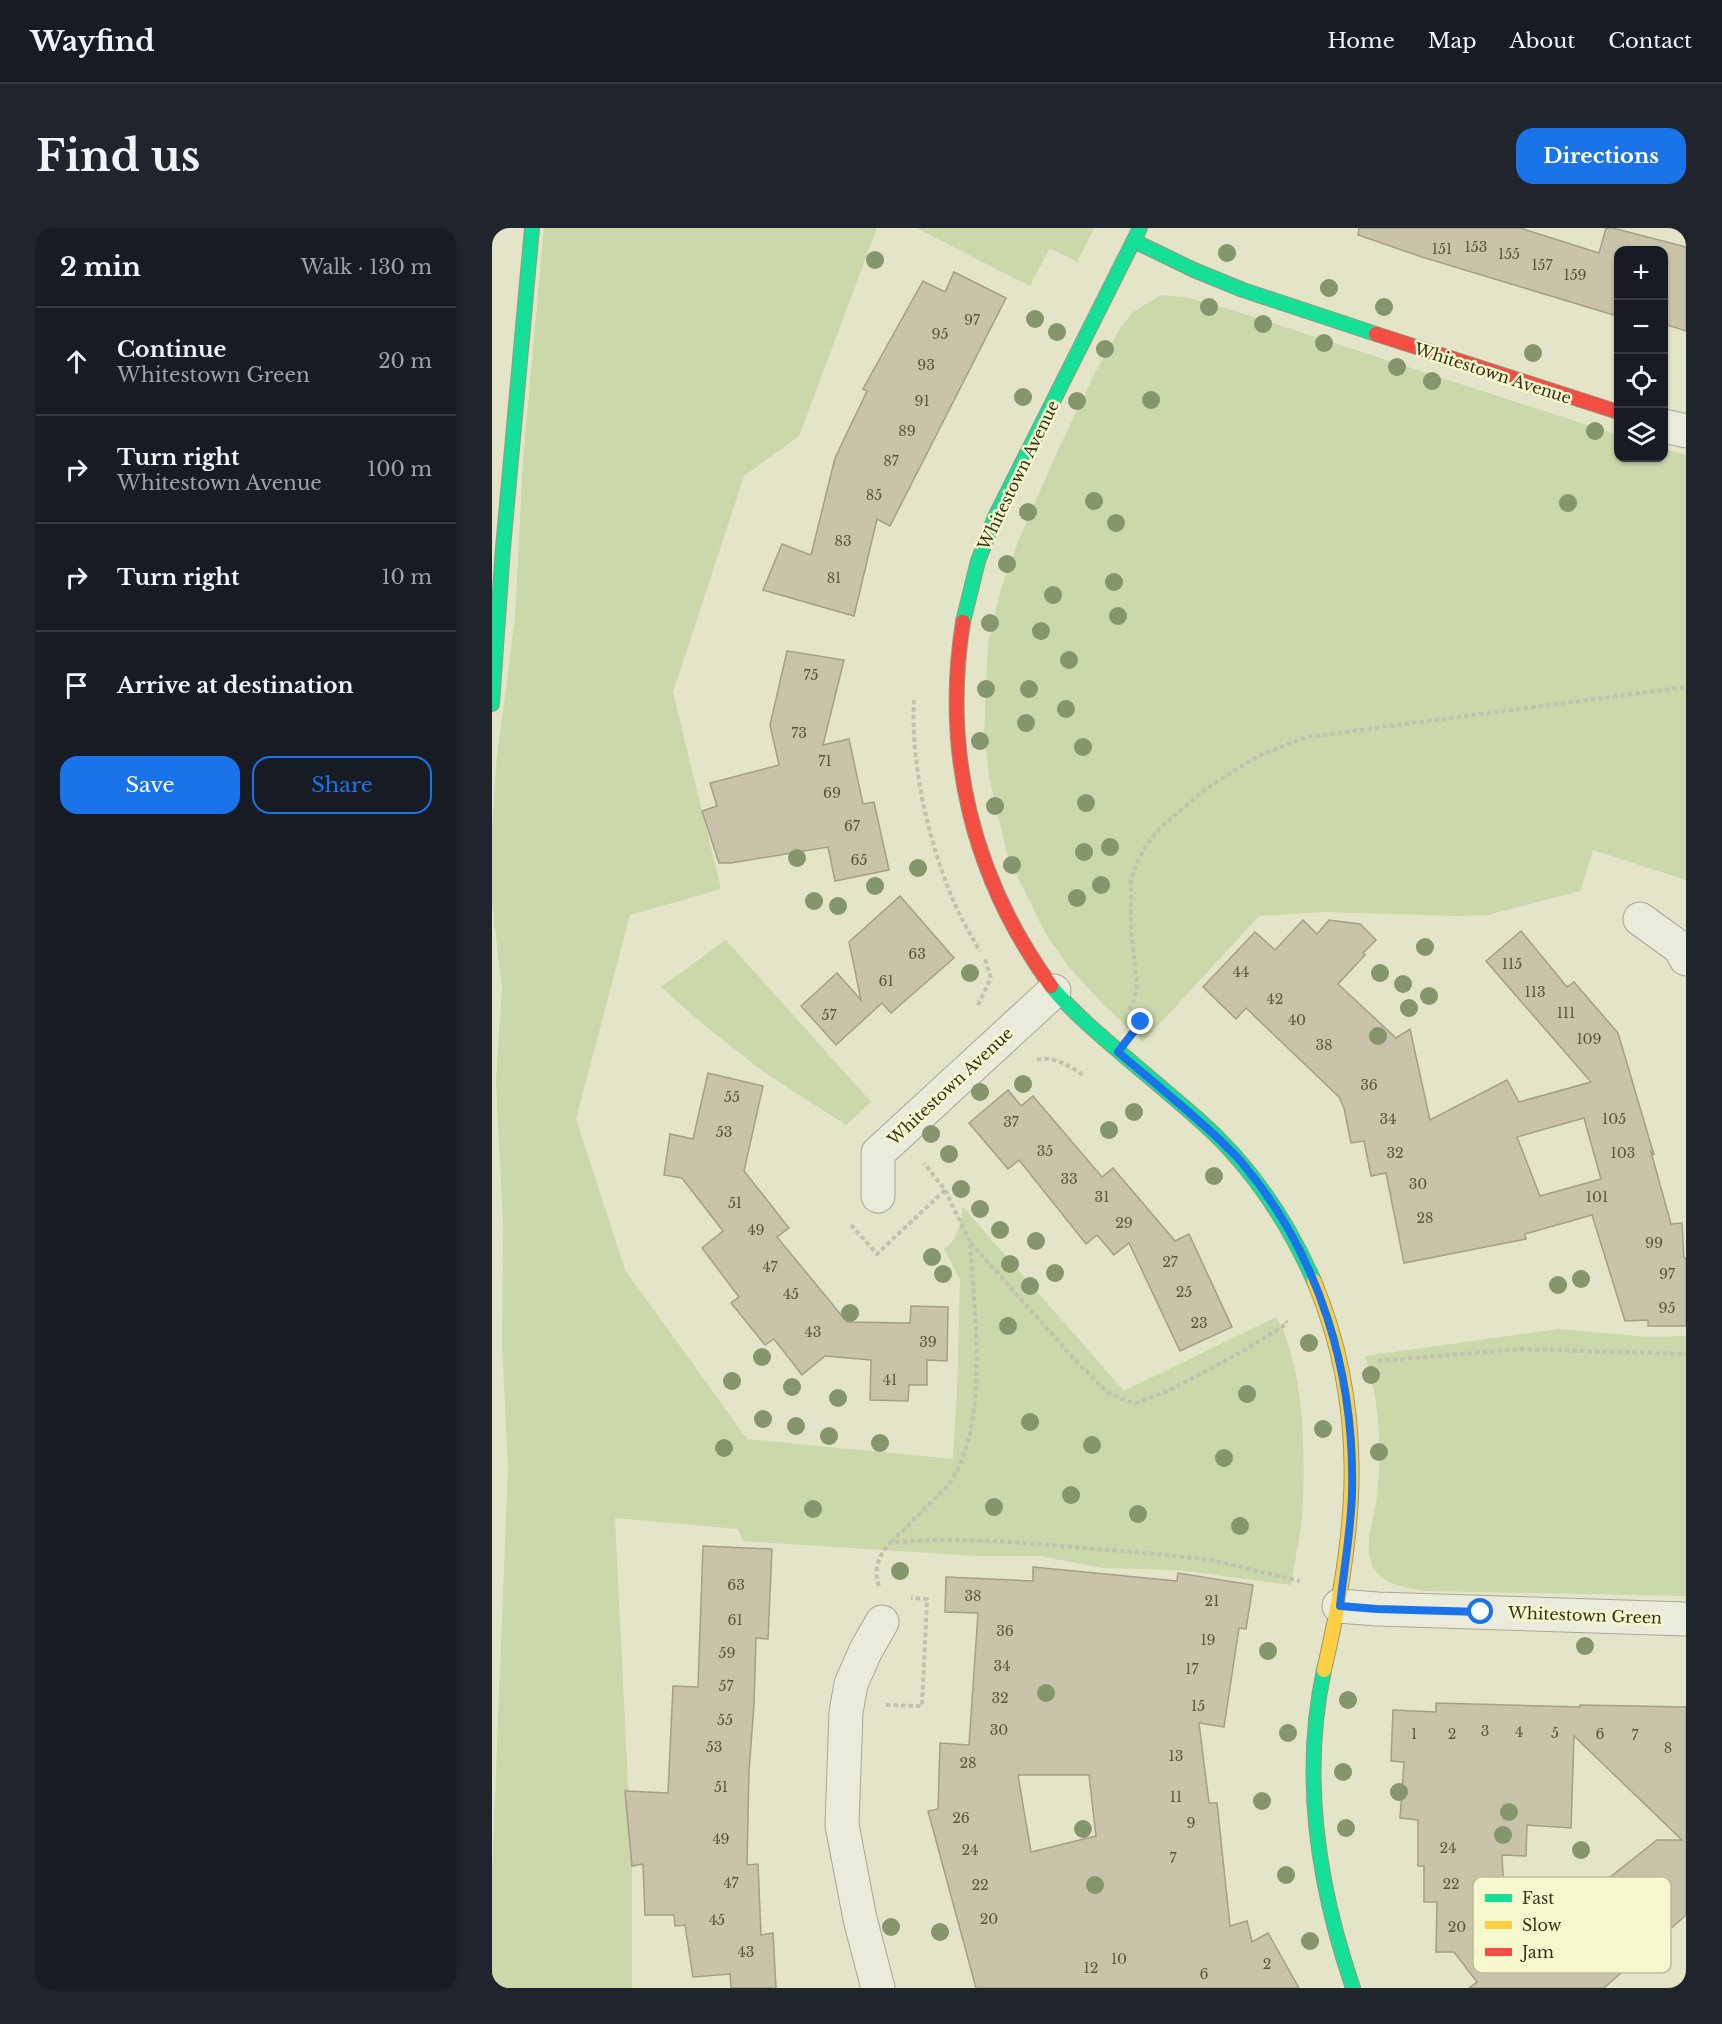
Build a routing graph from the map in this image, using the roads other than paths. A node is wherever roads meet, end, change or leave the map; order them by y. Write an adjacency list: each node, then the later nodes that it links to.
1 (532, 228): 6 (main road)
2 (1137, 234): 3 (main road, Whitestown Avenue); 9 (main road, Whitestown Avenue)
3 (1614, 411)
4 (1668, 427): 5 (street)
5 (1686, 431)
6 (492, 704)
7 (1640, 919): 8 (street)
8 (1686, 959)
9 (1054, 991): 10 (street, Whitestown Avenue); 11 (main road, Whitestown Avenue)
10 (878, 1196)
11 (1340, 1606): 13 (street, Whitestown Green); 15 (main road, Whitestown Avenue)
12 (883, 1607): 14 (street)
13 (1686, 1619)
14 (878, 1988)
15 (1353, 1988)

